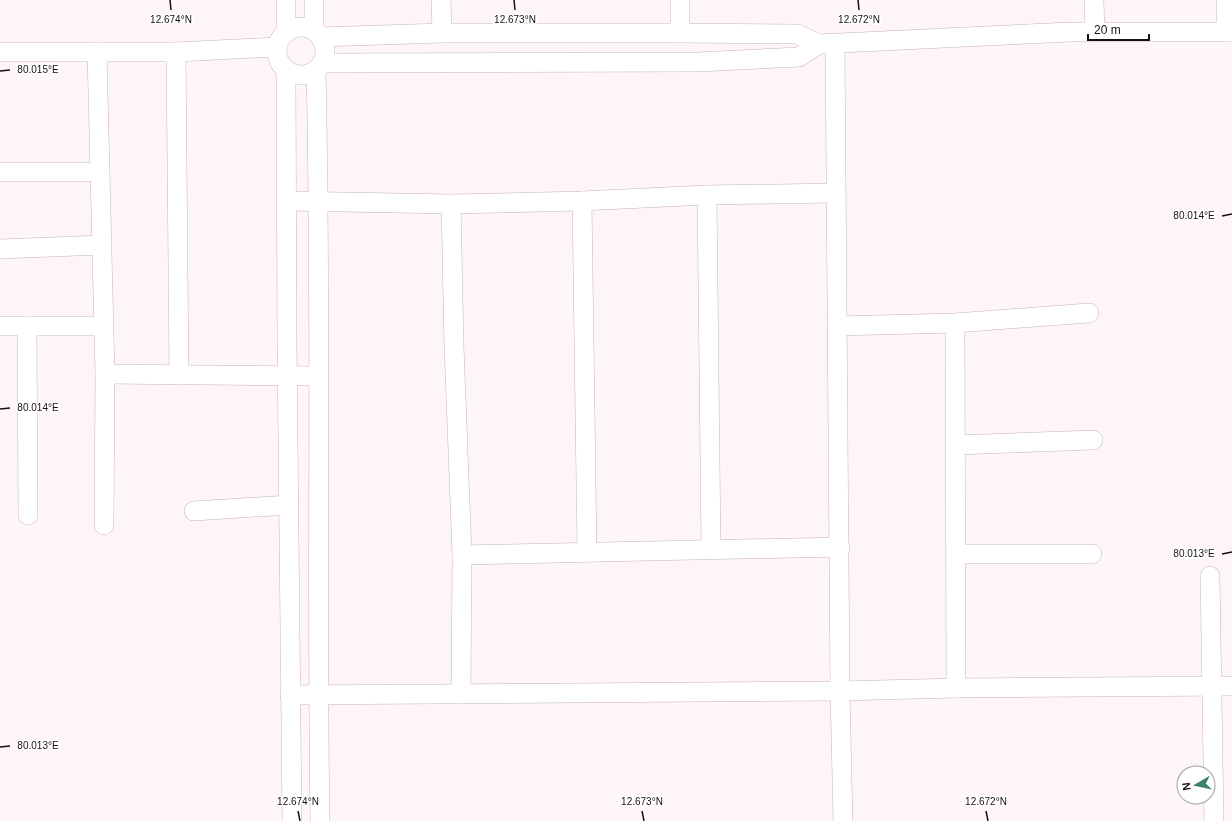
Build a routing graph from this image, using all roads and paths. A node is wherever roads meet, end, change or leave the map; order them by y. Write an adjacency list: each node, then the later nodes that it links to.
1 (286, 0): 12 (street)
2 (314, 0): 11 (street)
3 (442, 0): 9 (street)
4 (680, 0): 10 (street)
5 (1094, 0): 7 (street)
6 (1226, 0): 8 (street)
7 (1095, 32): 8 (street); 13 (street)
8 (1229, 32)
9 (442, 33): 10 (street); 11 (street)
10 (680, 33): 13 (street)
11 (317, 34): 12 (street); 17 (street)
12 (281, 40): 16 (street); 18 (street)
13 (827, 44): 17 (street); 21 (street)
14 (0, 52): 15 (street)
15 (97, 52): 16 (street); 20 (street)
16 (176, 52): 36 (street)
17 (319, 66): 18 (street); 24 (street)
18 (286, 71): 23 (street)
19 (0, 172): 20 (street)
20 (100, 172): 27 (street)
21 (836, 193): 22 (street); 34 (street)
22 (707, 195): 25 (street); 46 (street)
23 (287, 201): 24 (street); 37 (street)
24 (319, 201): 26 (street); 38 (street)
25 (582, 201): 26 (street); 47 (street)
26 (451, 204): 50 (street)
27 (102, 245): 28 (street); 33 (street)
28 (0, 249)
29 (1089, 313): 30 (street)
30 (955, 323): 34 (street); 40 (street)
31 (0, 326): 32 (street)
32 (27, 326): 33 (street); 43 (street)
33 (104, 326): 35 (street)
34 (837, 326): 45 (street)
35 (105, 374): 36 (street); 44 (street)
36 (179, 375): 37 (street)
37 (288, 376): 38 (street); 41 (street)
38 (318, 376): 58 (street)
39 (1093, 440): 40 (street)
40 (956, 445): 48 (street)
41 (289, 505): 42 (street); 57 (street)
42 (194, 511)
43 (28, 515)
44 (104, 525)
45 (840, 546): 46 (street); 55 (street)
46 (711, 549): 47 (street)
47 (587, 552): 50 (street)
48 (957, 554): 49 (street); 54 (street)
49 (1092, 554)
50 (462, 555): 56 (street)
51 (1210, 576): 52 (street)
52 (1212, 686): 53 (street); 54 (street); 62 (street)
53 (1232, 686)
54 (956, 688): 55 (street)
55 (840, 691): 56 (street); 61 (street)
56 (461, 694): 58 (street)
57 (290, 695): 58 (street); 59 (street)
58 (318, 696): 60 (street)
59 (292, 821)
60 (320, 821)
61 (843, 821)
62 (1214, 821)

